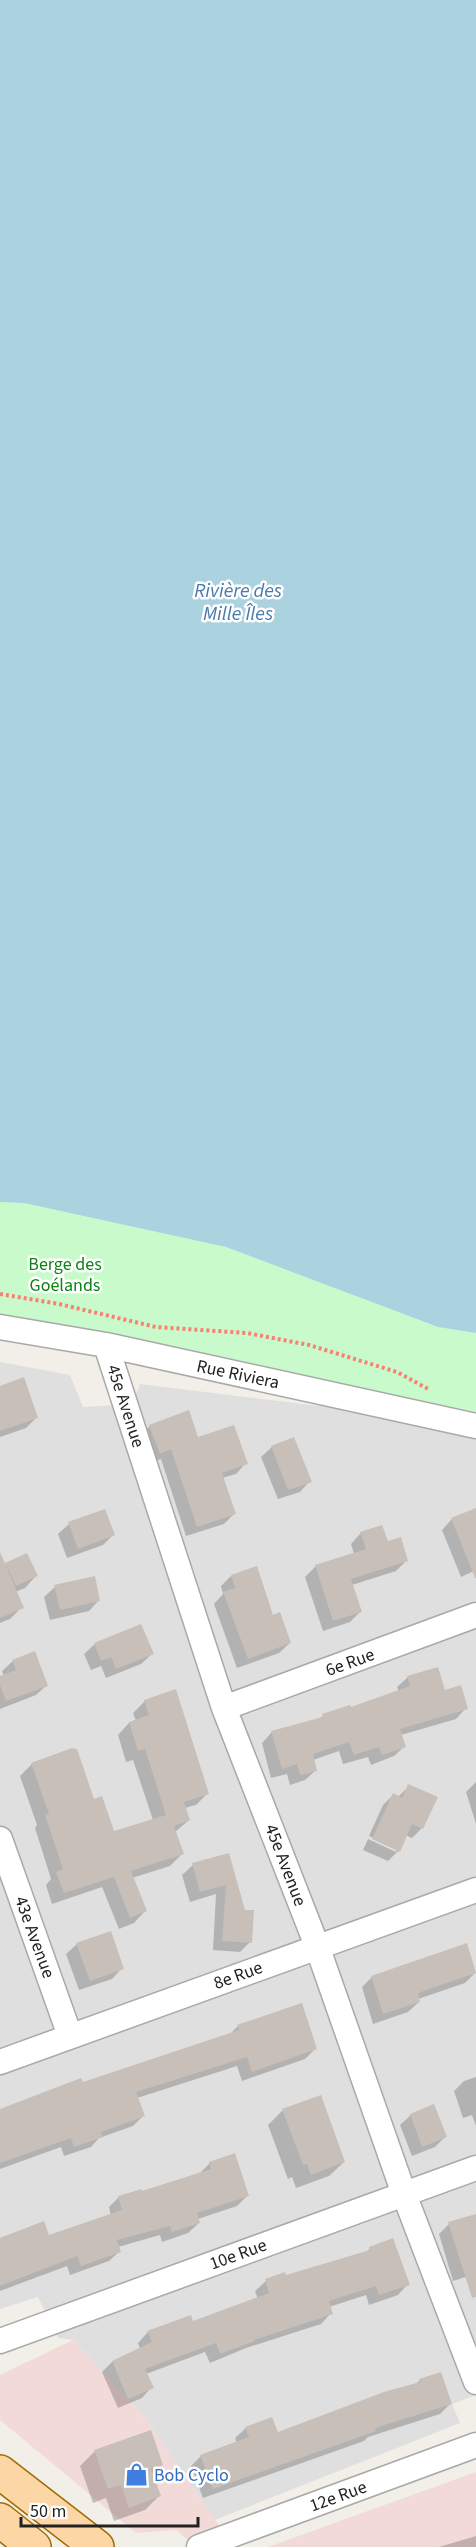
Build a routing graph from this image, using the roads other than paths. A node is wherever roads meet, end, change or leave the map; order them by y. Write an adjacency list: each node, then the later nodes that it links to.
1 (0, 1327): 2 (street, Rue Riviera)
2 (106, 1345): 3 (street, Rue Riviera); 5 (street, 45e Avenue)
3 (476, 1426)
4 (476, 1615): 5 (street, 6e Rue)
5 (224, 1708): 8 (street, 45e Avenue)
6 (0, 1839): 9 (street, 43e Avenue)
7 (476, 1890): 8 (street, 8e Rue)
8 (317, 1946): 9 (street, 8e Rue); 12 (street, 45e Avenue)
9 (70, 2036): 10 (street, 8e Rue)
10 (0, 2062)
11 (476, 2168): 12 (street, 10e Rue)
12 (404, 2194): 13 (street, 10e Rue); 14 (street, 45e Avenue)
13 (0, 2341)
14 (476, 2382)
15 (476, 2445): 20 (street, 12e Rue)
16 (0, 2472): 19 (main road)
17 (0, 2520): 18 (main road)
18 (34, 2547)
19 (97, 2547)
20 (199, 2547)

